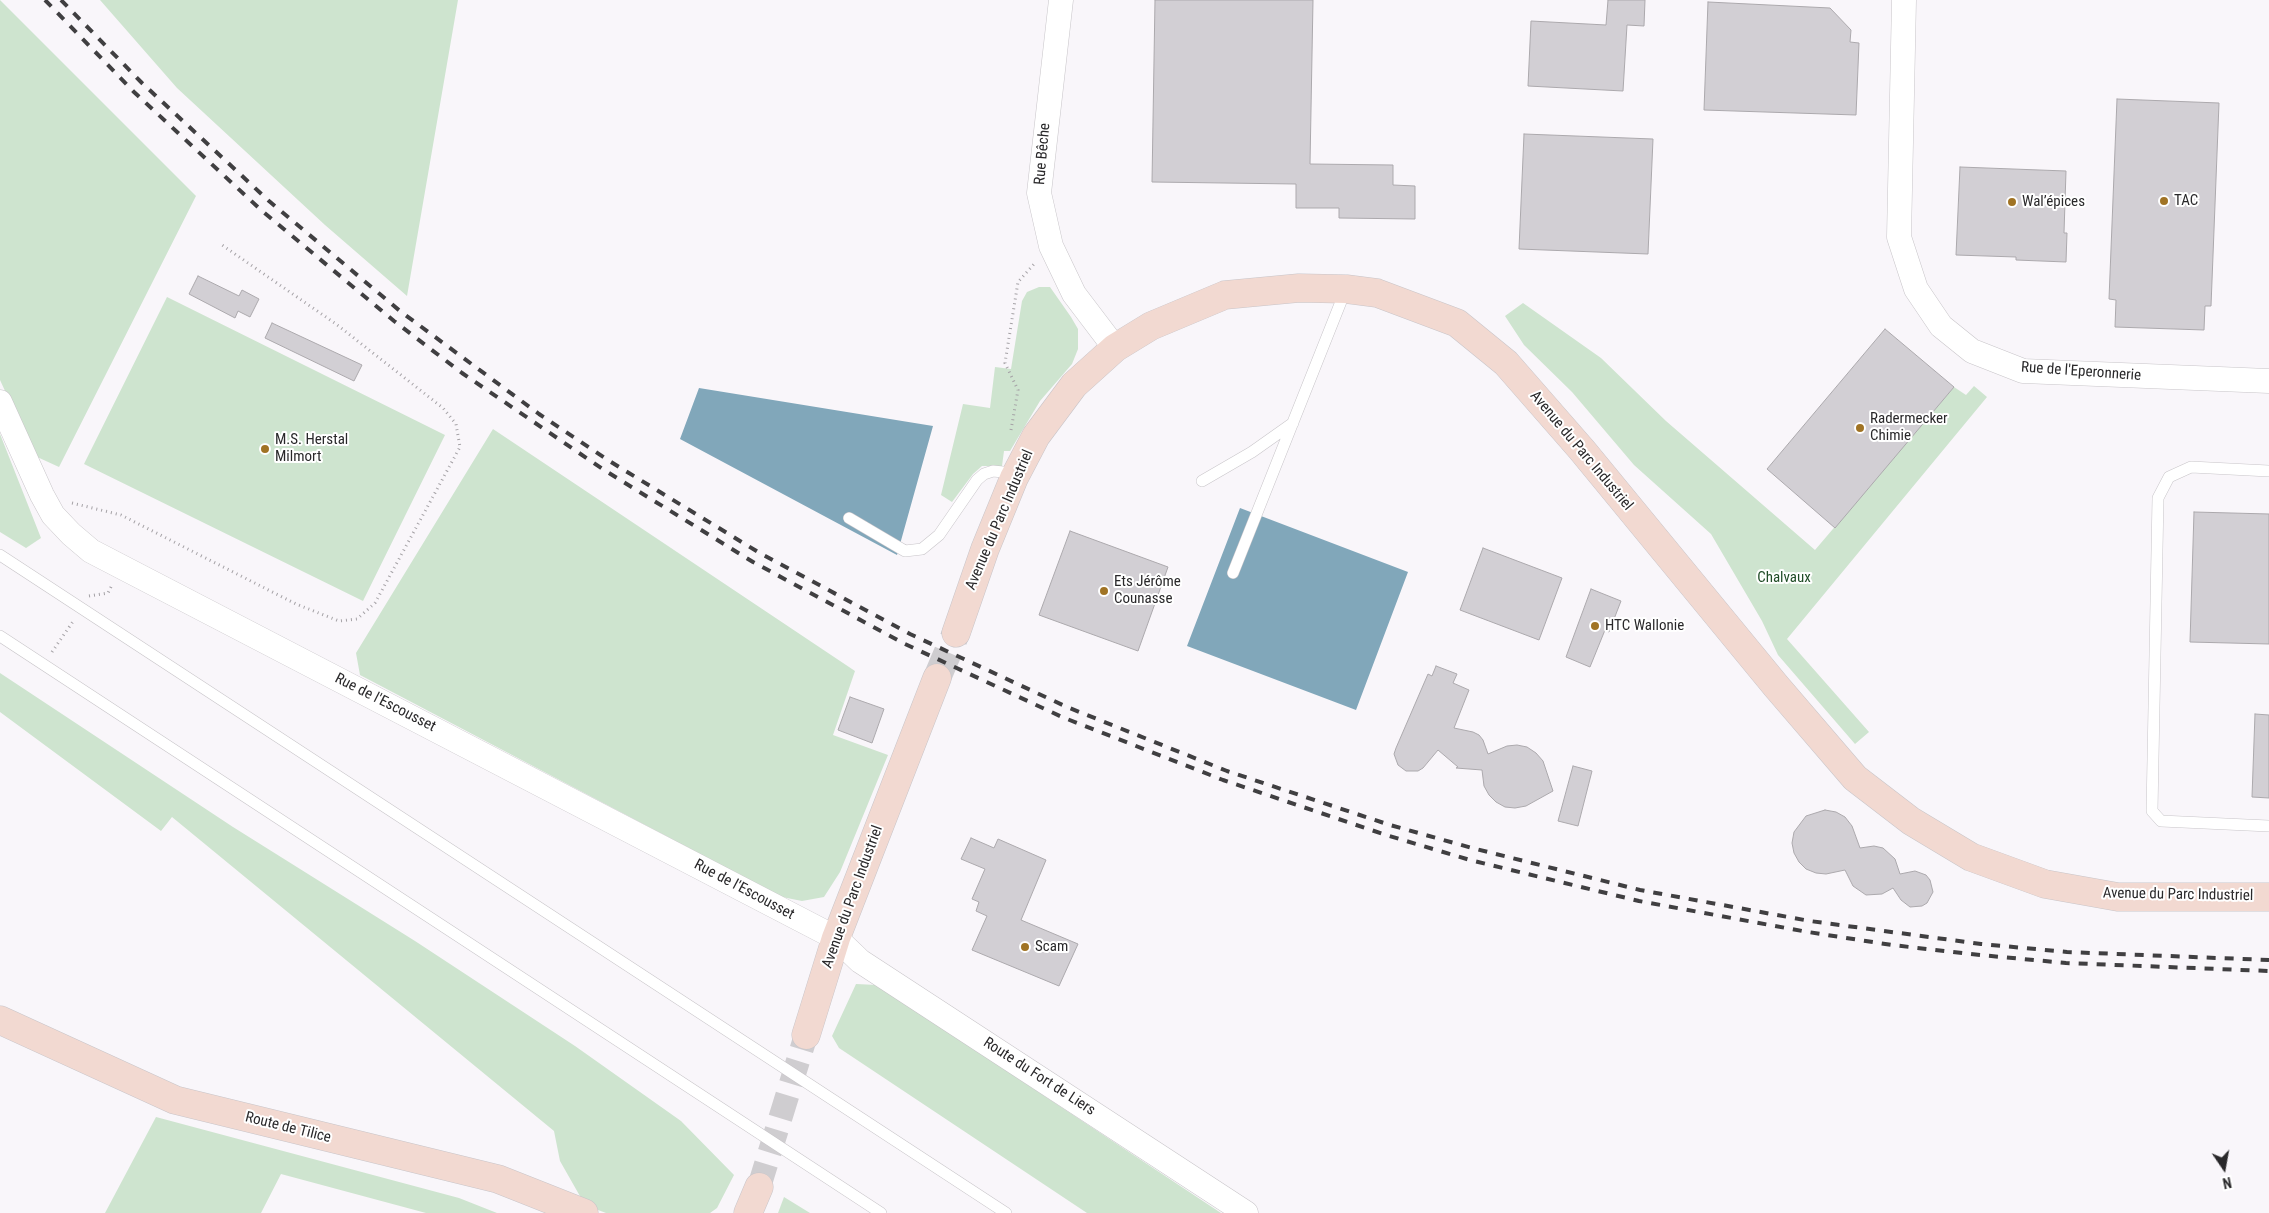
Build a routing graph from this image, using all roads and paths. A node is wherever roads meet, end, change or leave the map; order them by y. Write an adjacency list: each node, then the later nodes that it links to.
1 (1061, 0): 4 (street, Rue Bêche)
2 (1904, 0): 7 (street, Rue de l'Eperonnerie)
3 (222, 245): 14 (path)
4 (1051, 246): 6 (street, Rue Bêche); 10 (path)
5 (1346, 289): 6 (street, Avenue du Parc Industriel); 9 (lane); 22 (street, Avenue du Parc Industriel)
6 (1116, 348): 12 (street, Avenue du Parc Industriel)
7 (2269, 381)
8 (0, 402): 14 (street, Rue de l'Escousset)
9 (1294, 422): 13 (lane); 17 (lane)
10 (1010, 436)
11 (2269, 471): 21 (lane)
12 (1014, 478): 15 (lane); 18 (street, Avenue du Parc Industriel)
13 (1202, 481)
14 (42, 495): 23 (street, Rue de l'Escousset)
15 (849, 518)
16 (0, 555): 30 (lane)
17 (1232, 573)
18 (956, 633)
19 (0, 636): 29 (lane)
20 (937, 678): 23 (street, Avenue du Parc Industriel)
21 (2269, 826)
22 (2269, 897)
23 (836, 938): 25 (street, Avenue du Parc Industriel); 31 (street, Route du Fort de Liers)
24 (0, 1020): 27 (street, Route de Tilice)
25 (806, 1035)
26 (759, 1187): 28 (street)
27 (584, 1213)
28 (748, 1213)
29 (881, 1213)
30 (1006, 1213)
31 (1246, 1213)

